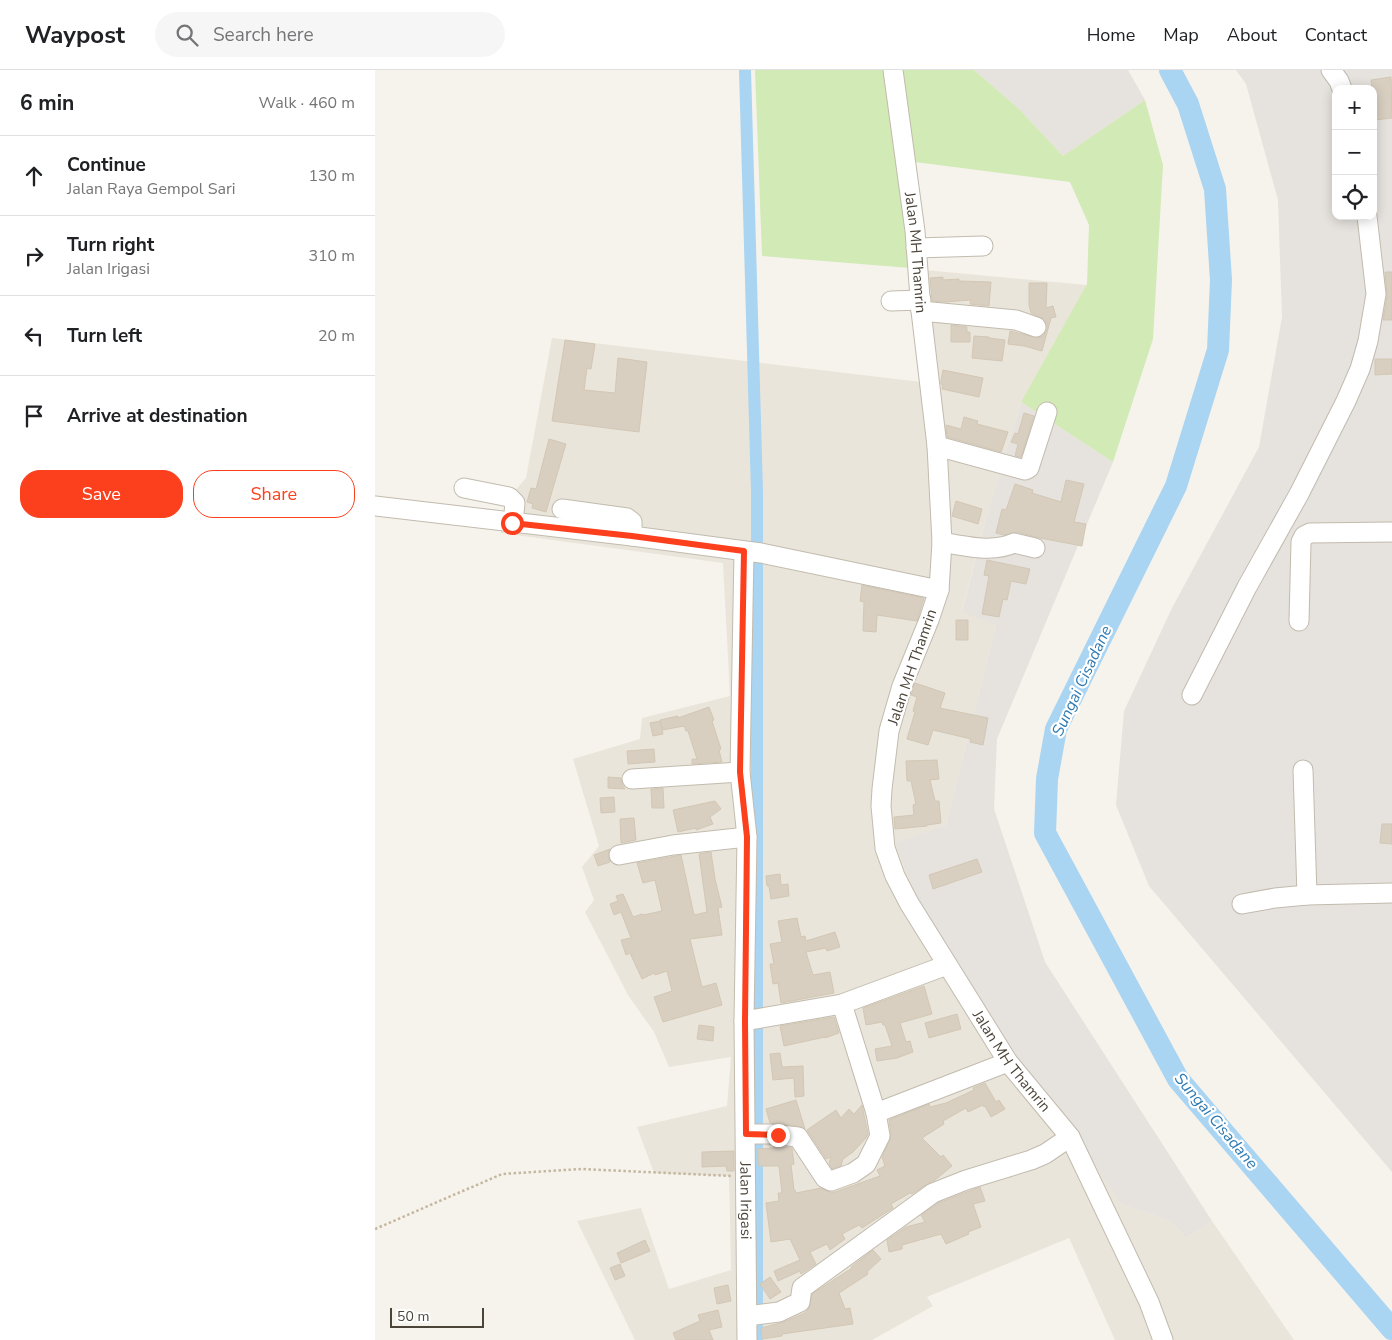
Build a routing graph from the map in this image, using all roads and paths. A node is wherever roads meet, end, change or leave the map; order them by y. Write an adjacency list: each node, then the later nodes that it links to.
1 (893, 70): 4 (street, Jalan MH Thamrin)
2 (1368, 220): 5 (street)
3 (983, 246): 4 (street)
4 (916, 248): 7 (street, Jalan MH Thamrin)
5 (1384, 293): 22 (street)
6 (891, 300): 7 (street)
7 (921, 306): 8 (street); 10 (street, Jalan MH Thamrin)
8 (1036, 326)
9 (1047, 412): 10 (street)
10 (937, 446): 17 (street, Jalan MH Thamrin)
11 (464, 488): 14 (street)
12 (375, 506): 14 (street)
13 (562, 509): 16 (street)
14 (512, 523): 16 (street)
15 (1392, 532): 21 (street)
16 (632, 536): 19 (street)
17 (942, 542): 18 (street); 20 (street, Jalan MH Thamrin)
18 (1035, 548)
19 (751, 552): 20 (street); 24 (street, Jalan Irigasi)
20 (939, 590): 31 (street, Jalan MH Thamrin)
21 (1299, 621)
22 (1192, 695)
23 (1303, 770): 29 (street)
24 (740, 772): 25 (street); 26 (street, Jalan Irigasi)
25 (633, 780)
26 (747, 837): 27 (street); 33 (street, Jalan Irigasi)
27 (619, 855)
28 (1392, 894): 29 (street)
29 (1307, 895): 30 (street)
30 (1242, 904)
31 (947, 965): 32 (street); 34 (street, Jalan MH Thamrin)
32 (842, 1004): 33 (street); 35 (street)
33 (751, 1020): 36 (street, Jalan Irigasi)
34 (1008, 1062): 35 (street); 37 (street, Jalan MH Thamrin)
35 (875, 1113): 36 (street)
36 (753, 1134): 38 (street, Jalan Irigasi)
37 (1070, 1137): 40 (street); 42 (street, Jalan MH Thamrin)
38 (745, 1176): 39 (path); 40 (street, Jalan Irigasi)
39 (375, 1229)
40 (755, 1315): 41 (street, Jalan Irigasi)
41 (747, 1340)
42 (1163, 1340)

